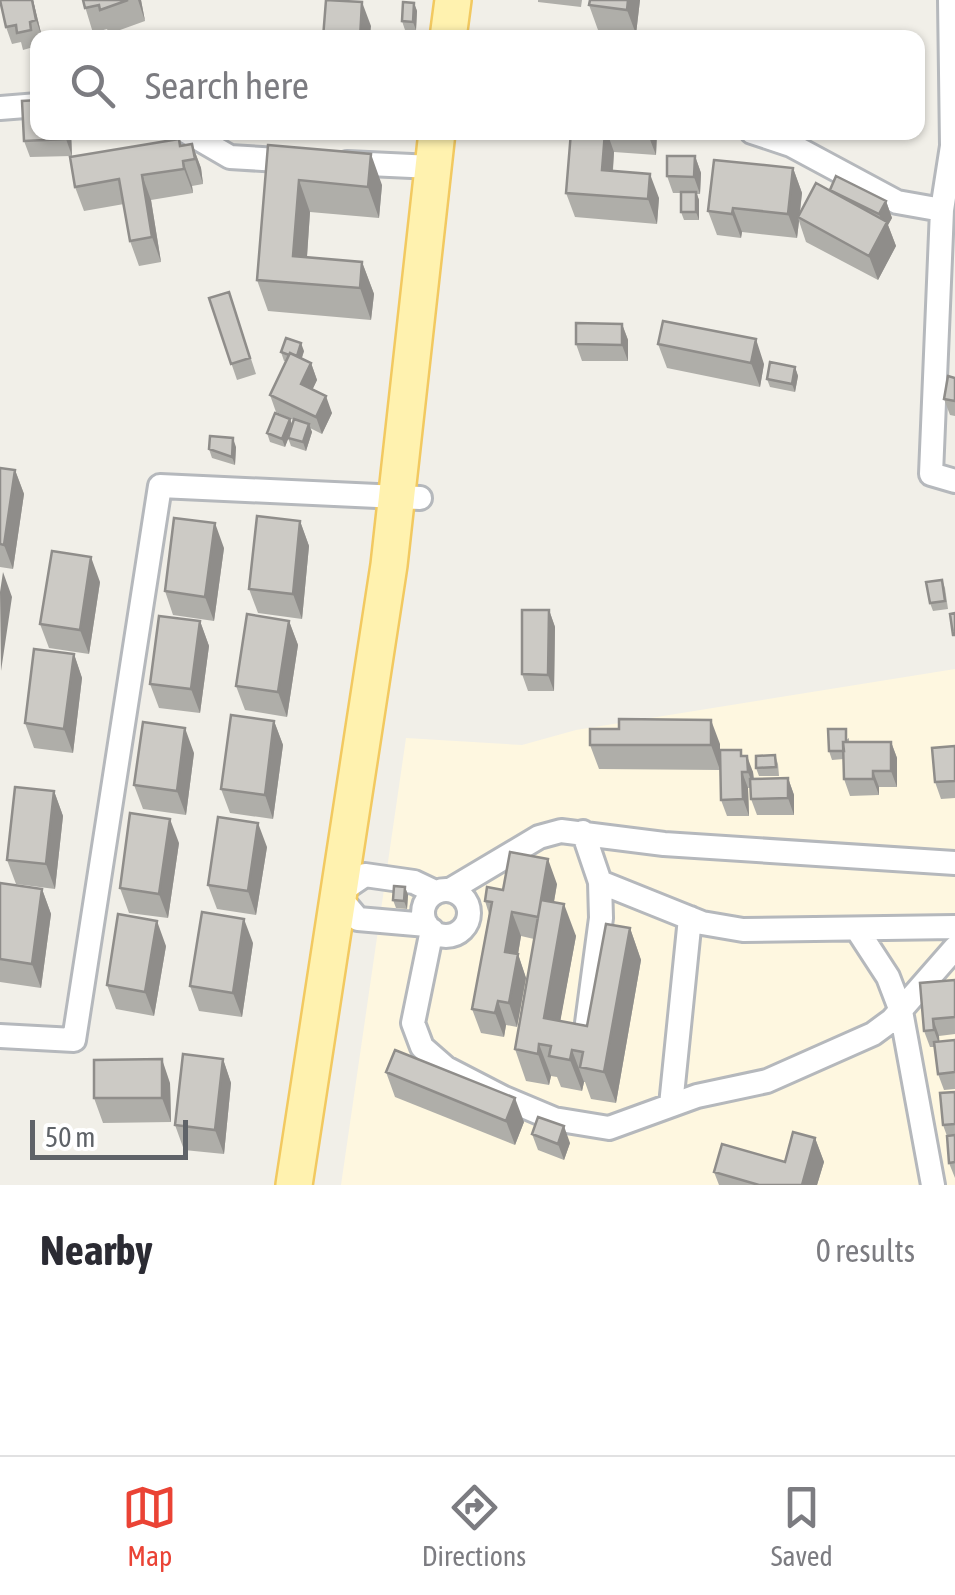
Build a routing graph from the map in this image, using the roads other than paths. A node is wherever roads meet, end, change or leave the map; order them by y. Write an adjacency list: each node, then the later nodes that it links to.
1 (453, 0): 4 (main road)
2 (474, 0): 5 (main road)
3 (950, 0): 12 (street)
4 (449, 30)
5 (470, 30)
6 (30, 106): 7 (street)
7 (0, 108)
8 (200, 140): 11 (street)
9 (459, 140): 15 (main road)
10 (776, 140): 12 (street)
11 (435, 150): 15 (main road)
12 (942, 210): 13 (street)
13 (947, 280): 14 (street)
14 (955, 482)
15 (409, 498): 20 (main road); 28 (street)
16 (583, 832): 17 (street); 18 (street); 19 (street)
17 (955, 863)
18 (600, 882): 21 (street); 27 (street)
19 (443, 891): 20 (street); 23 (street); 23 (street)
20 (353, 896): 23 (street); 30 (main road); 31 (main road)
21 (690, 918): 24 (street); 29 (street)
22 (955, 927): 24 (street)
23 (429, 928): 29 (street)
24 (858, 931): 26 (street)
25 (955, 948): 26 (street)
26 (901, 1010): 29 (street); 32 (street)
27 (586, 1023)
28 (0, 1036)
29 (671, 1105)
30 (294, 1185)
31 (318, 1185)
32 (933, 1185)

